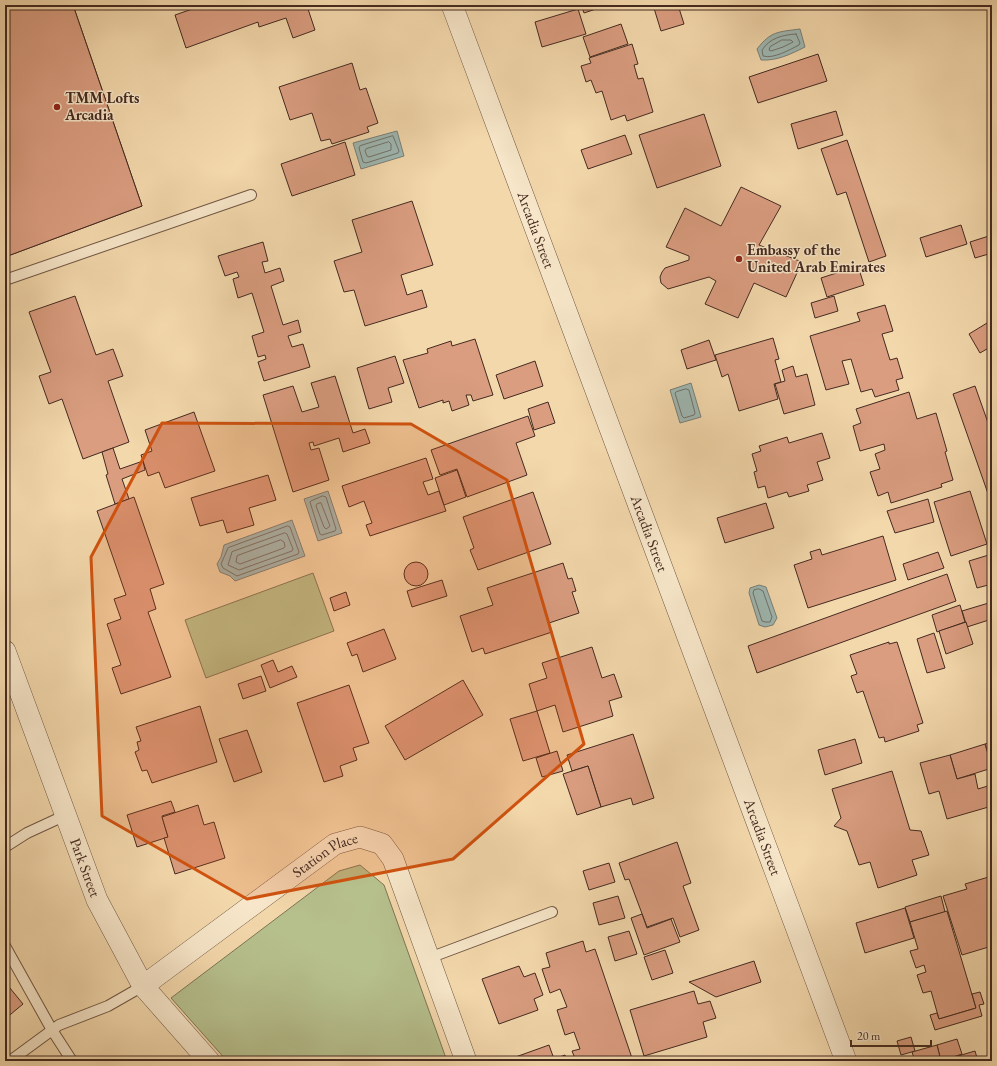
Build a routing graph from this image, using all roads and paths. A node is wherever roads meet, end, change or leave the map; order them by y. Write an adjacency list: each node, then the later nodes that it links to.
1 (452, 5): 16 (street, Arcadia Street)
2 (251, 195): 3 (lane)
3 (5, 280)
4 (5, 650): 5 (street, Park Street)
5 (66, 815): 6 (lane); 10 (street, Park Street)
6 (5, 847)
7 (552, 912): 9 (lane)
8 (5, 946): 11 (lane)
9 (429, 958): 10 (street, Station Place); 15 (street, Station Place)
10 (143, 986): 11 (lane); 14 (street, Park Street)
11 (52, 1030): 12 (lane); 13 (lane)
12 (10, 1061)
13 (72, 1061)
14 (209, 1061)
15 (466, 1061)
16 (846, 1061)

